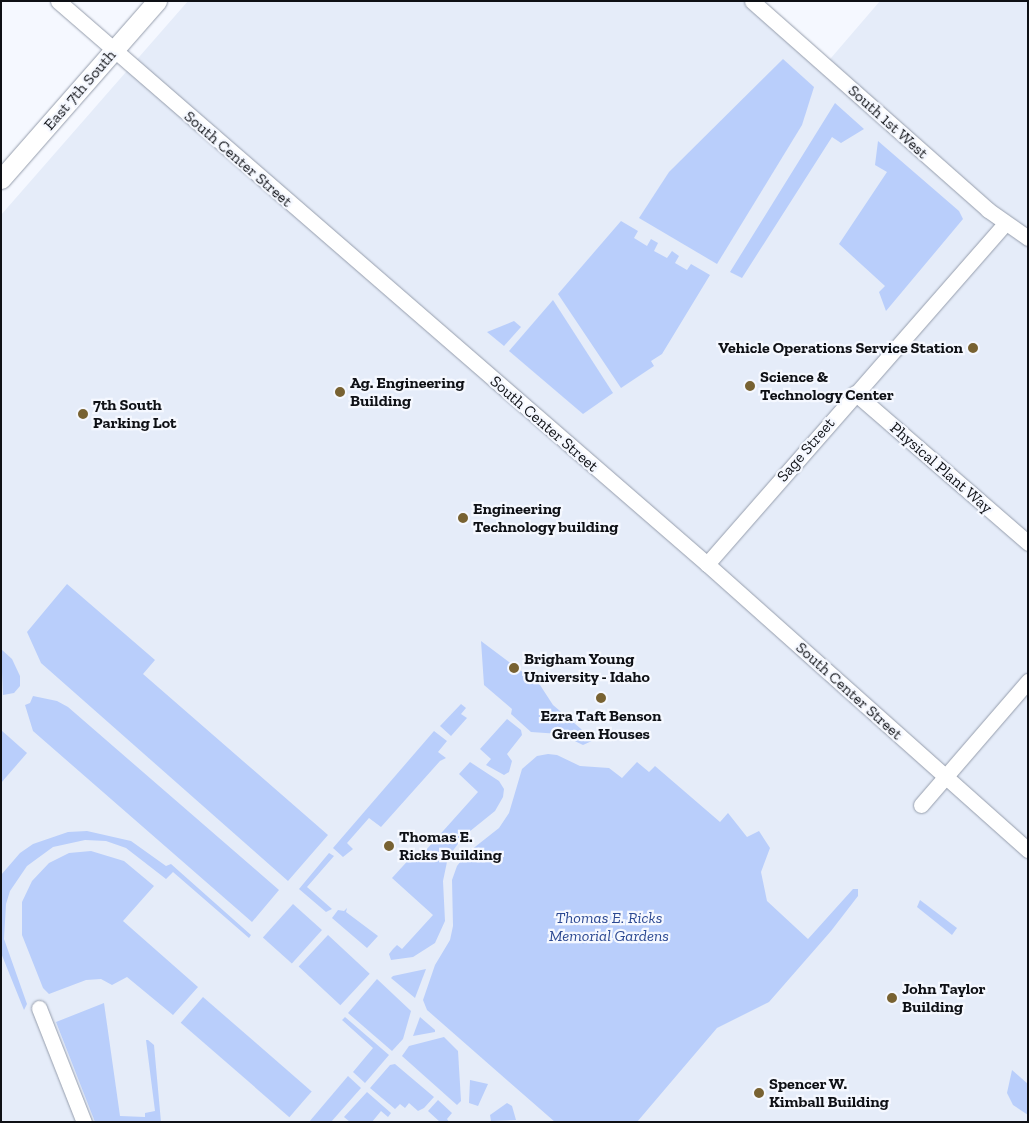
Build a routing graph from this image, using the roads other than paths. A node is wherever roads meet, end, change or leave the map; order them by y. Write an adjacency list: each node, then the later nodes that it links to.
1 (58, 1): 4 (street, South Center Street)
2 (158, 1): 4 (main road, East 7th South)
3 (752, 1): 6 (street, South 1st West)
4 (116, 50): 5 (main road, East 7th South); 10 (street, South Center Street)
5 (1, 179)
6 (1004, 224): 7 (street, South 1st West); 8 (street, Sage Street)
7 (1028, 238)
8 (855, 393): 9 (street, Physical Plant Way); 10 (street, Sage Street)
9 (1028, 543)
10 (707, 564): 12 (street, South Center Street)
11 (1028, 681): 12 (street)
12 (946, 776): 13 (street); 14 (street, South Center Street)
13 (921, 805)
14 (1028, 850)
15 (39, 1008): 16 (street)
16 (84, 1122)

